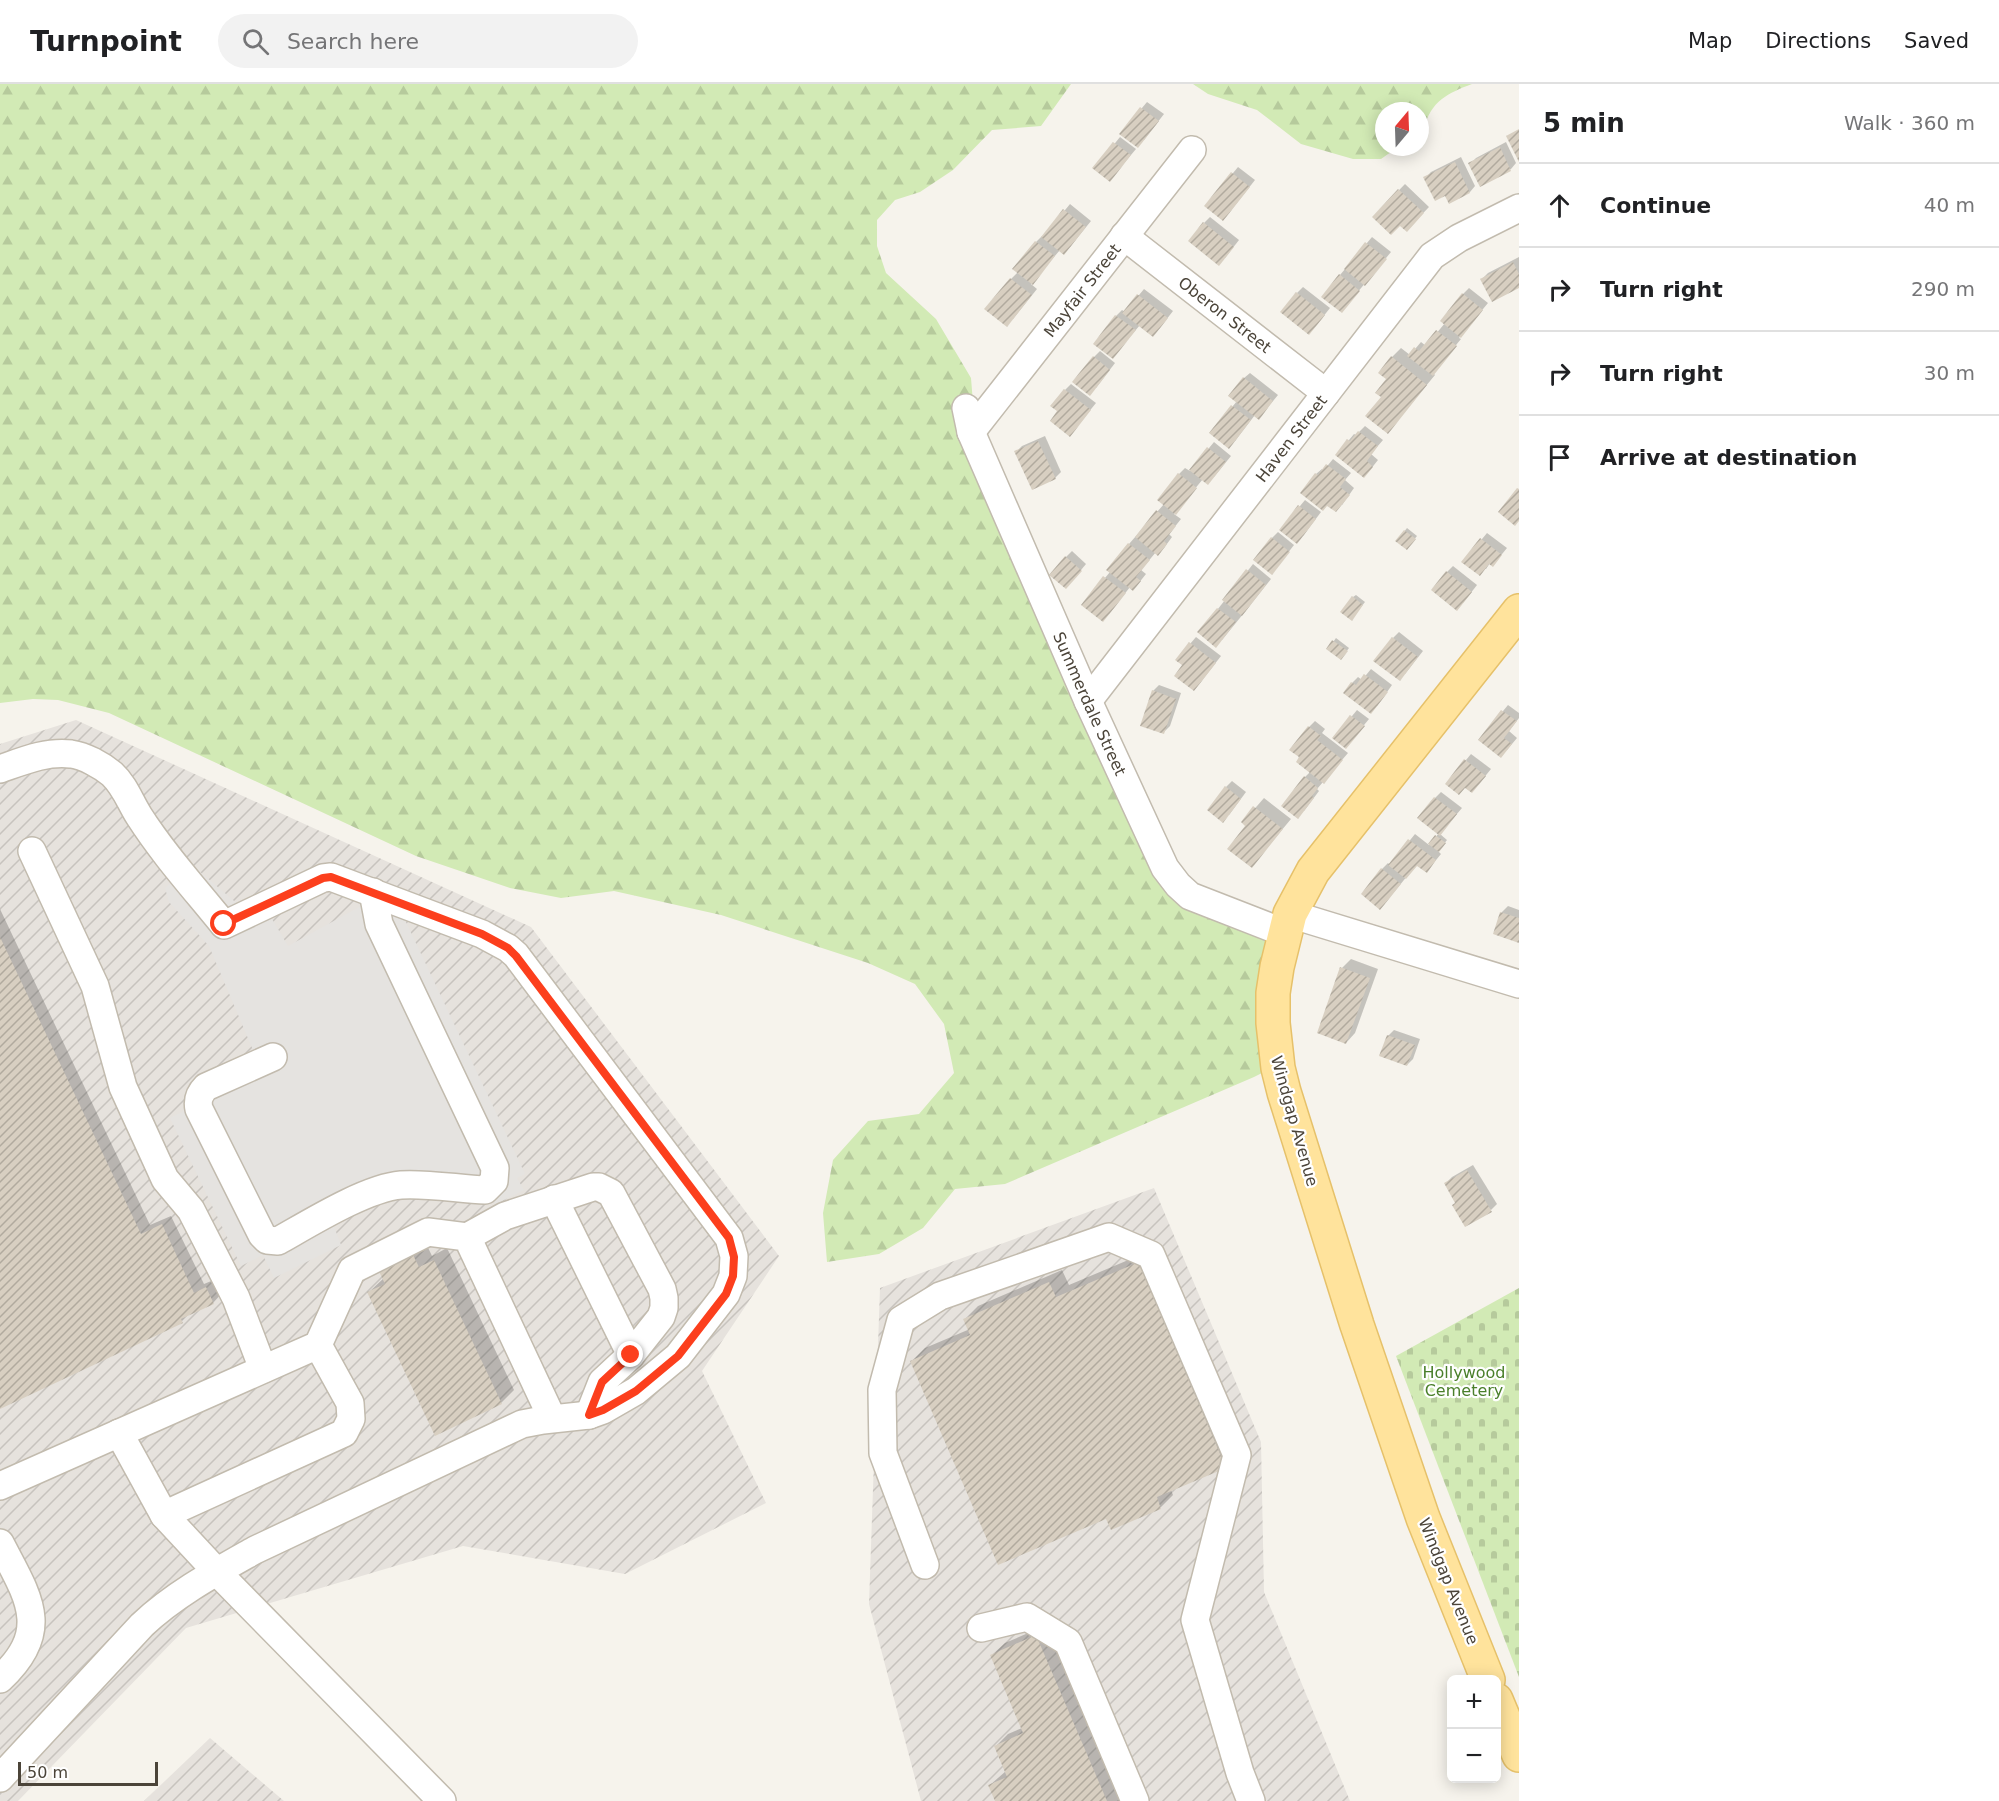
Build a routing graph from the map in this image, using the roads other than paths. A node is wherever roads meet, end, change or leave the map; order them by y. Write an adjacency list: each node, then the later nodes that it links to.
1 (1192, 150): 3 (street, Mayfair Street)
2 (1519, 208): 4 (street, Haven Street)
3 (1124, 236): 4 (street, Oberon Street); 5 (street, Mayfair Street)
4 (1326, 393): 7 (street, Haven Street)
5 (968, 420): 7 (street, Summerdale Street)
6 (1519, 611): 11 (main road, Windgap Avenue)
7 (1088, 701): 11 (street, Summerdale Street)
8 (0, 769): 10 (street)
9 (32, 851): 18 (street)
10 (373, 892): 13 (street); 19 (street)
11 (1287, 924): 12 (street, Summerdale Street); 28 (main road, Windgap Avenue)
12 (1519, 984)
13 (273, 1057)
14 (554, 1199): 15 (street); 17 (street); 17 (street)
15 (467, 1237): 16 (street); 20 (street)
16 (318, 1345): 18 (street); 23 (street)
17 (631, 1355): 19 (street)
18 (263, 1369): 21 (street)
19 (589, 1415): 20 (street)
20 (552, 1419): 26 (street)
21 (119, 1433): 22 (street); 23 (street)
22 (0, 1486)
23 (164, 1515): 26 (street)
24 (0, 1543): 29 (street)
25 (925, 1565): 35 (street)
26 (217, 1572): 32 (street); 33 (street)
27 (981, 1628): 34 (street)
28 (1486, 1675)
29 (0, 1679)
30 (1501, 1710): 31 (main road)
31 (1519, 1755)
32 (0, 1778)
33 (442, 1801)
34 (1135, 1801)
35 (1251, 1801)

